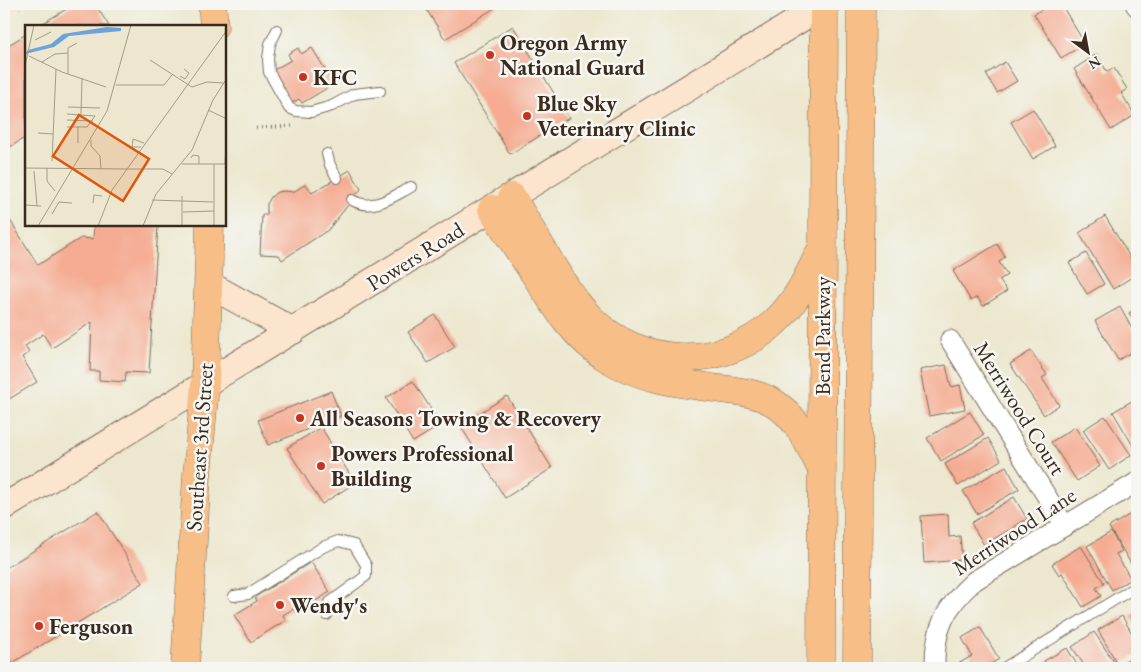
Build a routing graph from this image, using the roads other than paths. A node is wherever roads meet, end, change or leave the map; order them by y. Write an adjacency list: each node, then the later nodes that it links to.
1 (212, 4): 4 (main road)
2 (824, 4): 11 (main road, Powers Road); 13 (main road, Bend Parkway)
3 (860, 4): 27 (main road, Bend Parkway)
4 (214, 25)
5 (277, 30): 6 (lane)
6 (380, 91)
7 (327, 154): 8 (lane)
8 (337, 178)
9 (411, 187): 10 (lane)
10 (352, 200)
11 (502, 203): 13 (main road); 15 (main road, Powers Road); 18 (main road)
12 (210, 226): 14 (main road, Southeast 3rd Street)
13 (823, 246): 18 (main road, Bend Parkway)
14 (208, 284): 15 (main road); 17 (main road, Southeast 3rd Street)
15 (293, 330): 17 (main road, Powers Road)
16 (950, 340): 21 (street, Merriwood Court)
17 (205, 385): 20 (main road, Powers Road); 25 (main road, Southeast 3rd Street)
18 (821, 467): 26 (main road, Bend Parkway)
19 (1137, 482): 21 (street, Merriwood Lane)
20 (4, 507)
21 (1065, 526): 28 (street, Merriwood Lane)
22 (1137, 586): 29 (lane)
23 (234, 596): 24 (lane)
24 (328, 615)
25 (185, 668)
26 (821, 668)
27 (857, 668)
28 (934, 668)
29 (1004, 668)

